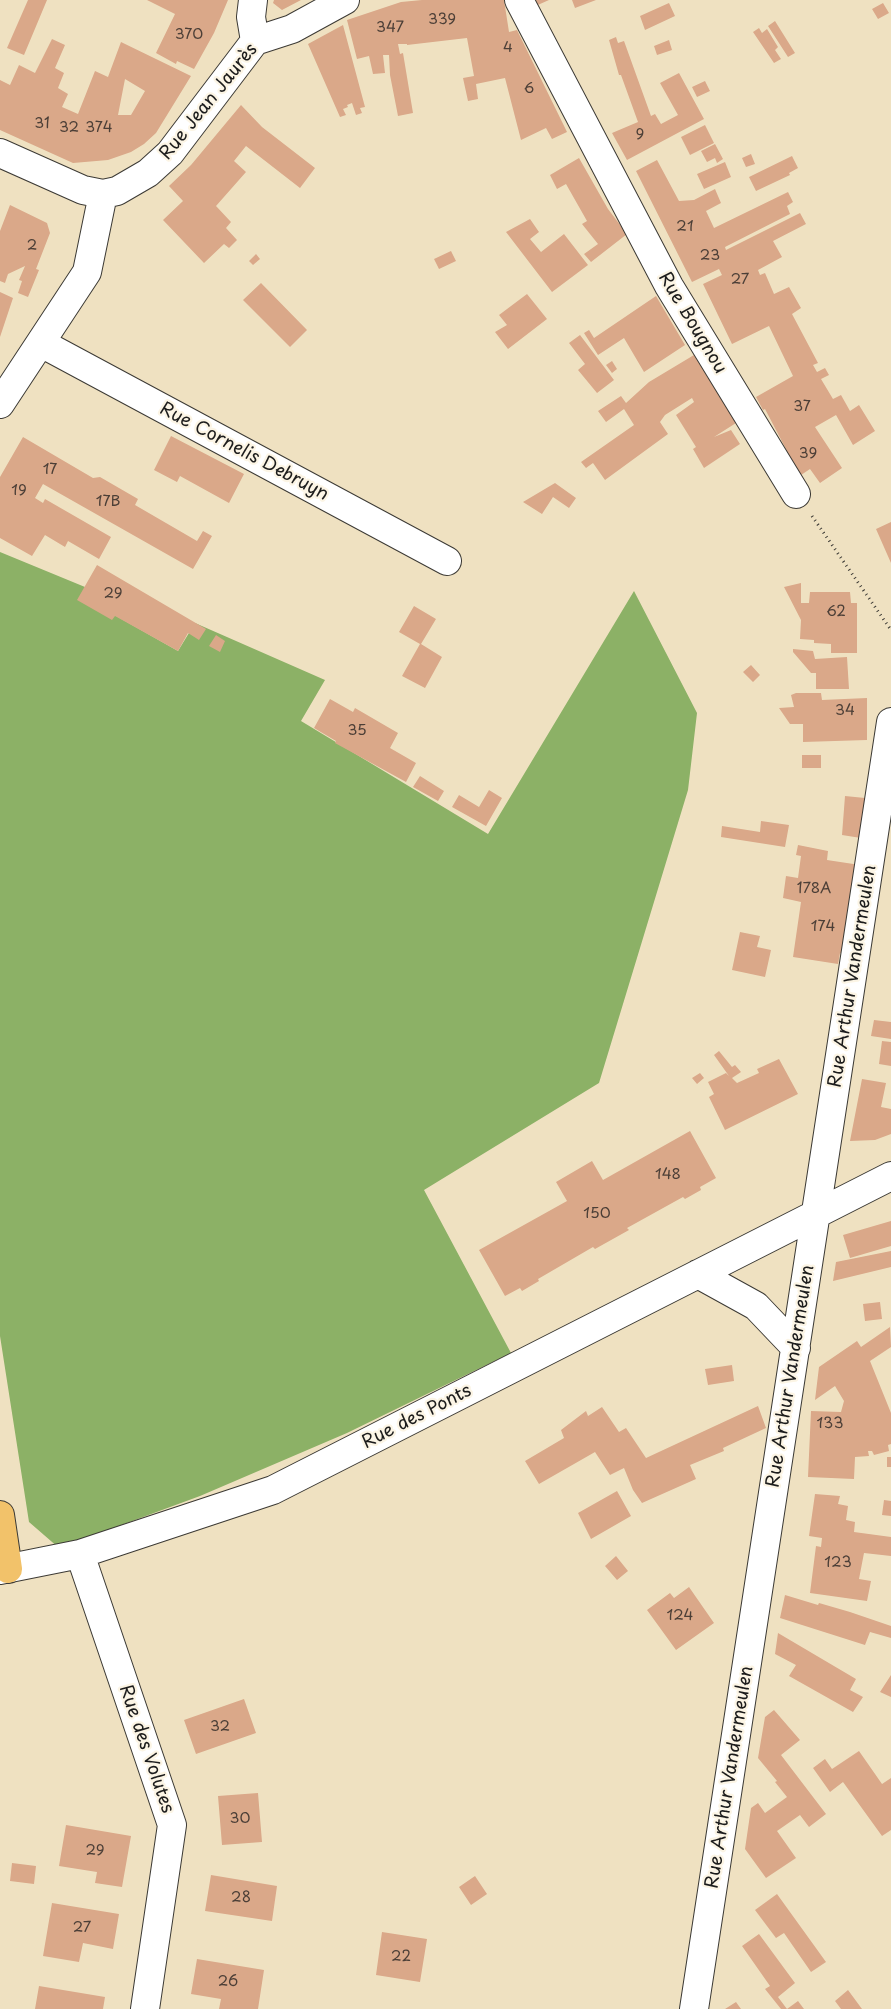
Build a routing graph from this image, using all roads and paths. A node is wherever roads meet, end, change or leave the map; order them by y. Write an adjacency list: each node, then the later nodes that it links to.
1 (253, 0): 4 (street)
2 (345, 0): 4 (street, Rue Jean Jaurès)
3 (519, 0): 9 (street, Rue Bougnou)
4 (255, 41): 6 (street, Rue Jean Jaurès)
5 (0, 153): 6 (street)
6 (103, 194): 7 (street)
7 (41, 343): 8 (street); 10 (street, Rue Cornelis Debruyn)
8 (0, 404)
9 (796, 494): 11 (path)
10 (447, 561)
11 (891, 630)
12 (890, 737): 14 (street, Rue Arthur Vandermeulen)
13 (891, 1176): 14 (street, Rue des Ponts)
14 (816, 1214): 15 (street, Rue des Ponts); 16 (street, Rue Arthur Vandermeulen)
15 (698, 1274): 16 (street); 18 (street, Rue des Ponts)
16 (796, 1348): 21 (street, Rue Arthur Vandermeulen)
17 (0, 1515): 19 (highway)
18 (80, 1554): 19 (street, Rue des Ponts); 20 (street, Rue des Volutes)
19 (4, 1569)
20 (145, 2009)
21 (694, 2009)

